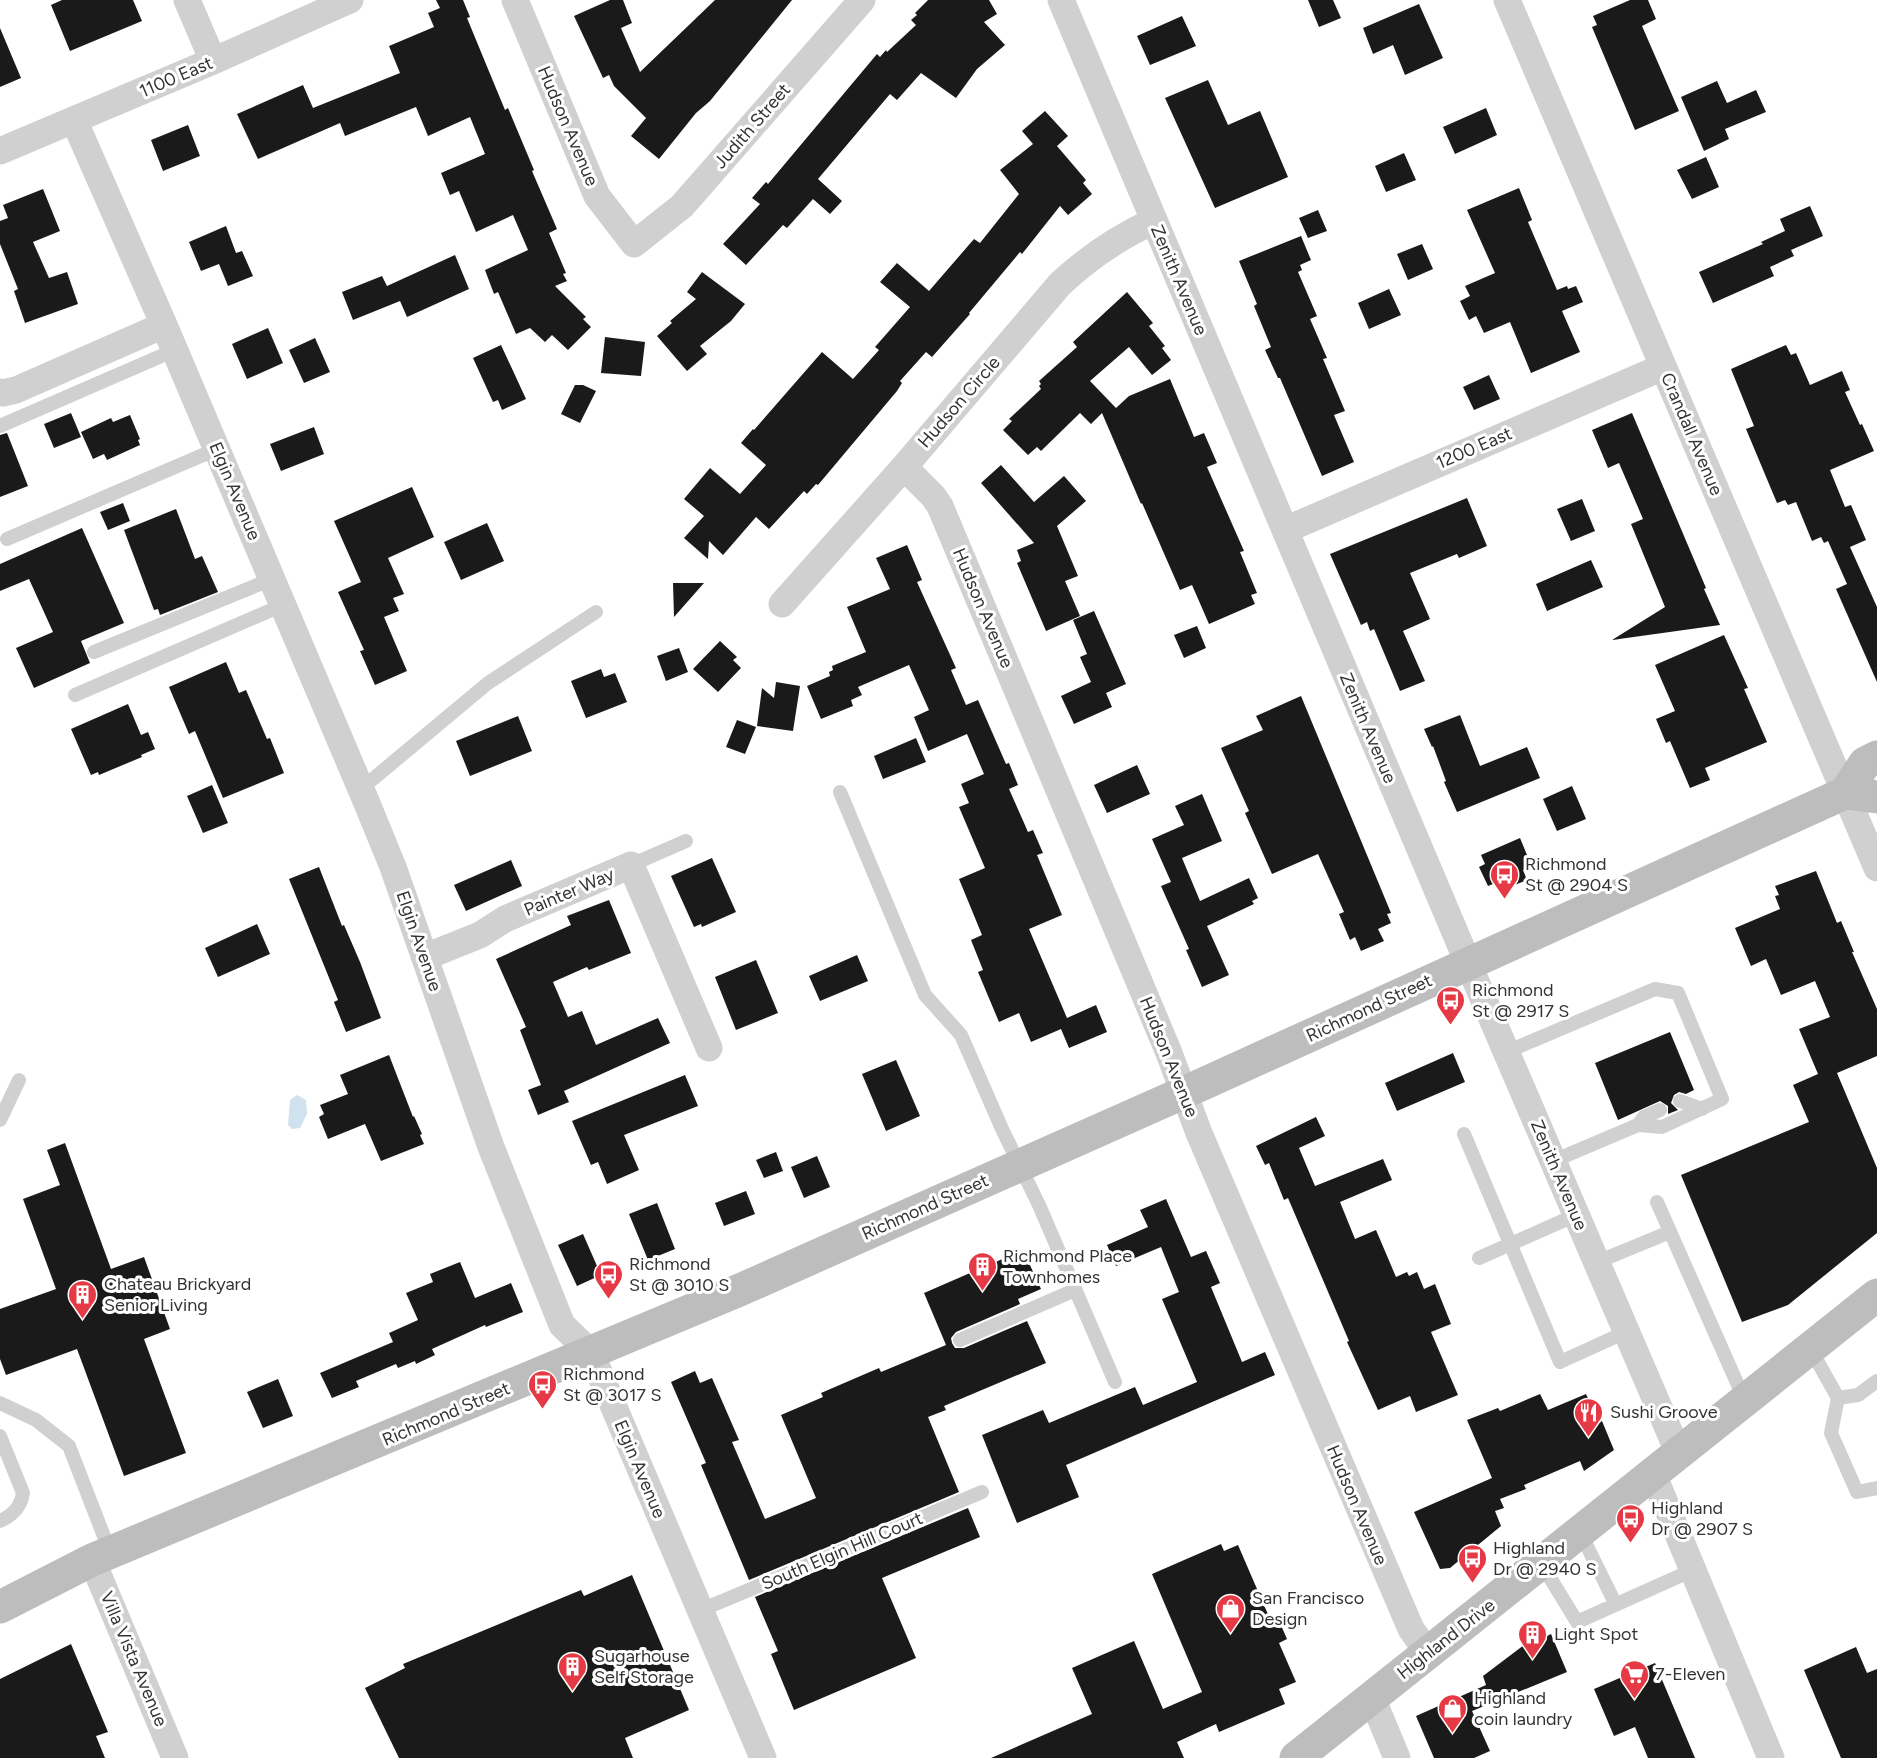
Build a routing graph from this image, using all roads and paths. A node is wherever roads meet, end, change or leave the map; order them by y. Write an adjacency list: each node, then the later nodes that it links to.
1 (187, 0): 7 (street)
2 (350, 0): 7 (street, 1100 East)
3 (515, 0): 11 (street, Hudson Avenue)
4 (862, 0): 11 (street, Judith Street)
5 (1061, 0): 10 (street, Zenith Avenue)
6 (1507, 0): 14 (street, Crandall Avenue)
7 (213, 61): 8 (street, 1100 East)
8 (74, 120): 9 (street, 1100 East); 12 (street, Elgin Avenue)
9 (0, 151)
10 (1154, 221): 18 (street, Hudson Circle); 19 (street, Zenith Avenue)
11 (634, 244)
12 (164, 324): 13 (street, Elgin Avenue); 15 (street)
13 (175, 350): 16 (lane); 17 (street, Elgin Avenue)
14 (1664, 367): 19 (street, 1200 East); 30 (street, Crandall Avenue)
15 (0, 392)
16 (0, 426)
17 (217, 449): 20 (lane); 21 (street, Elgin Avenue)
18 (904, 467): 22 (street, Hudson Circle); 40 (street, Hudson Avenue)
19 (1285, 530): 36 (street, Zenith Avenue)
20 (7, 539)
21 (272, 579): 23 (street, Elgin Avenue); 25 (lane)
22 (782, 604)
23 (283, 605): 26 (lane); 28 (street, Elgin Avenue)
24 (596, 612): 28 (lane)
25 (94, 652)
26 (75, 695)
27 (1877, 757): 30 (main road)
28 (361, 789): 35 (street, Elgin Avenue)
29 (840, 792): 48 (lane)
30 (1845, 793): 31 (main road); 34 (street, Crandall Avenue); 36 (main road, Richmond Street)
31 (1877, 797)
32 (686, 841): 33 (lane)
33 (631, 865): 35 (street, Painter Way); 37 (street, Painter Way)
34 (1877, 868)
35 (424, 957): 60 (street, Elgin Avenue)
36 (1468, 963): 38 (street, Zenith Avenue); 40 (main road, Richmond Street)
37 (709, 1048)
38 (1506, 1052): 42 (lane); 47 (street, Zenith Avenue)
39 (19, 1080): 44 (lane)
40 (1183, 1093): 48 (main road, Richmond Street); 79 (street, Hudson Avenue)
41 (1680, 1101): 42 (lane)
42 (1702, 1109): 45 (lane)
43 (1660, 1110): 45 (lane)
44 (0, 1120)
45 (1638, 1125): 47 (lane)
46 (1464, 1134): 52 (lane)
47 (1553, 1161): 50 (street, Zenith Avenue)
48 (1020, 1165): 55 (lane); 60 (main road, Richmond Street)
49 (1657, 1202): 51 (lane)
50 (1576, 1215): 52 (lane); 54 (street, Zenith Avenue)
51 (1670, 1232): 54 (lane); 64 (lane)
52 (1510, 1245): 53 (lane); 57 (lane)
53 (1479, 1258)
54 (1597, 1262): 57 (street, Zenith Avenue)
55 (1075, 1290): 58 (lane); 62 (lane)
56 (1877, 1295): 59 (main road, Highland Drive)
57 (1626, 1332): 67 (street, Zenith Avenue)
58 (960, 1340)
59 (1810, 1348): 63 (lane); 64 (main road, Highland Drive)
60 (591, 1353): 73 (main road, Richmond Street); 78 (street, Elgin Avenue)
61 (1877, 1381): 63 (lane)
62 (1115, 1382)
63 (1838, 1398): 69 (lane)
64 (1745, 1401): 67 (main road, Highland Drive)
65 (0, 1403): 73 (lane)
66 (0, 1436): 71 (lane)
67 (1679, 1454): 68 (main road, Highland Drive)
68 (1653, 1474): 72 (main road, Highland Drive); 75 (street)
69 (1877, 1488)
70 (982, 1492): 78 (lane, South Elgin Hill Court)
71 (0, 1521)
72 (1580, 1532): 74 (main road, Highland Drive); 76 (lane)
73 (101, 1557): 77 (main road, Richmond Street); 81 (street, Villa Vista Avenue)
74 (1541, 1563): 76 (lane); 79 (main road, Highland Drive)
75 (1693, 1570): 76 (lane); 85 (street)
76 (1616, 1605)
77 (0, 1607)
78 (701, 1610): 82 (street, Elgin Avenue)
79 (1428, 1653): 80 (main road, Highland Drive)
80 (1372, 1698): 83 (main road, Highland Drive); 84 (street)
81 (176, 1758)
82 (763, 1758)
83 (1296, 1758)
84 (1397, 1758)
85 (1772, 1758)

